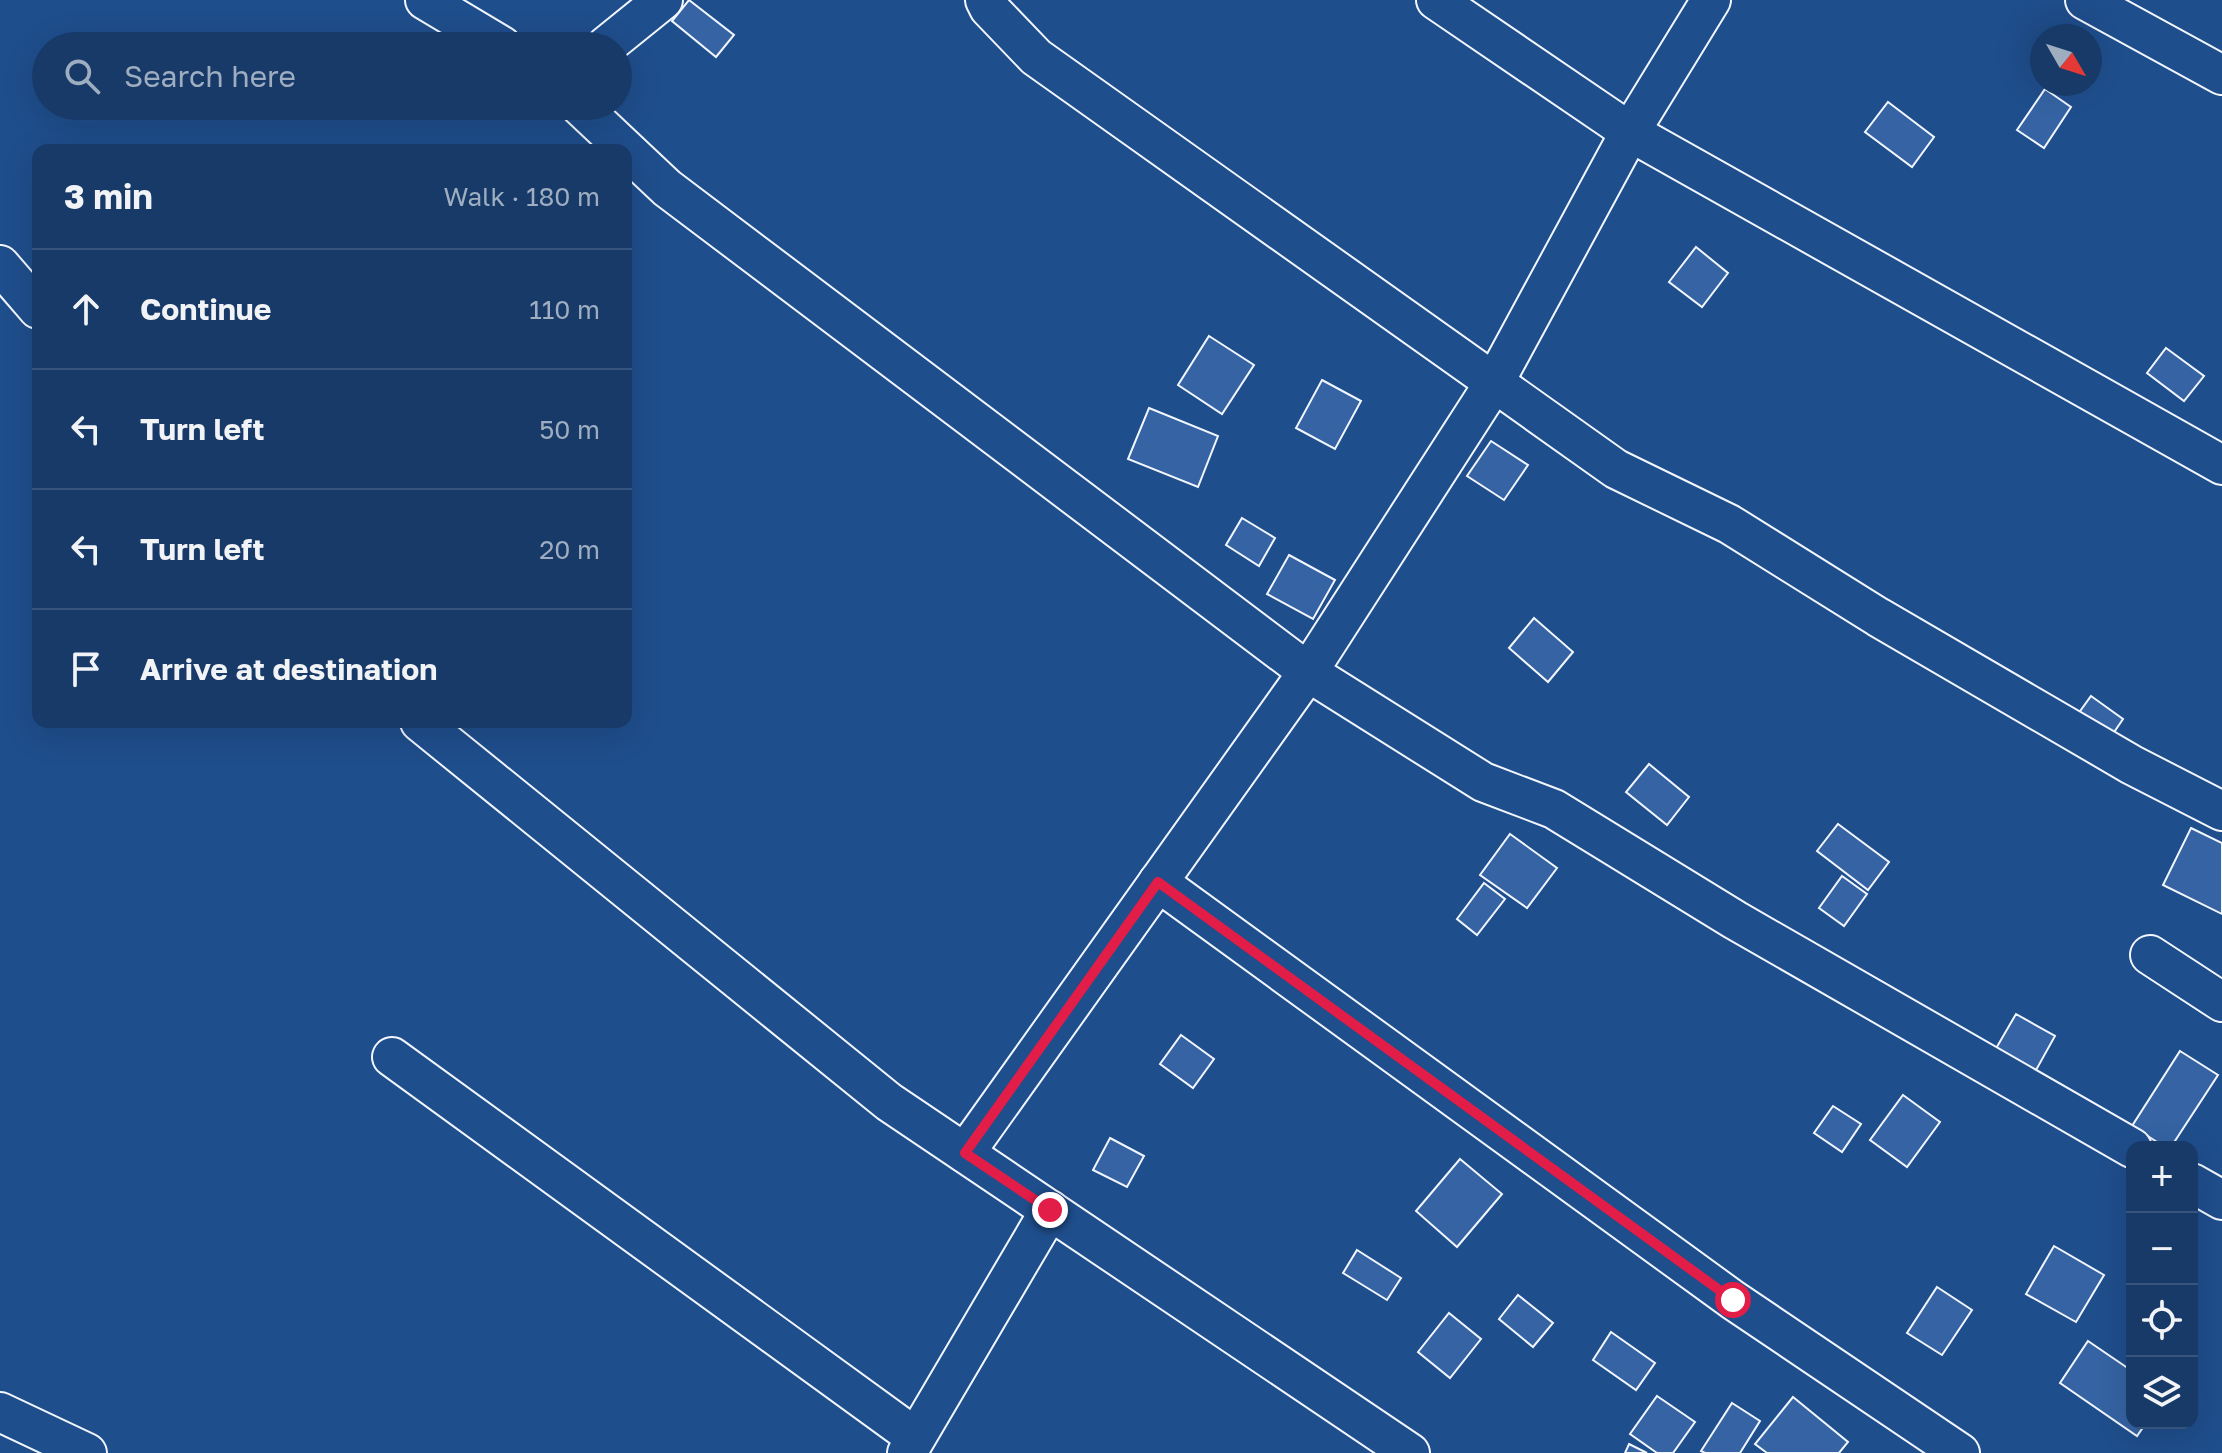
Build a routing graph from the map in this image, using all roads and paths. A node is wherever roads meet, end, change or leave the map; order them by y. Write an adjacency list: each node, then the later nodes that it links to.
1 (425, 0): 7 (street)
2 (663, 0): 8 (street)
3 (985, 0): 16 (street)
4 (1436, 0): 11 (street)
5 (1711, 0): 11 (street)
6 (2085, 0): 9 (street)
7 (479, 32)
8 (623, 32)
9 (2222, 75)
10 (595, 120): 12 (street)
11 (1630, 132): 16 (street); 17 (street)
12 (620, 144)
13 (632, 155): 18 (street)
14 (0, 265): 15 (street)
15 (32, 302)
16 (1494, 383): 18 (street); 20 (street)
17 (2222, 465)
18 (1308, 672): 21 (street); 25 (street)
19 (427, 728): 26 (street)
20 (2222, 811)
21 (1158, 882): 26 (street); 34 (street)
22 (2150, 955): 23 (street)
23 (2222, 1002)
24 (392, 1057): 31 (street)
25 (2126, 1145)
26 (965, 1153): 29 (street)
27 (2198, 1186): 28 (street)
28 (2222, 1200)
29 (1050, 1210): 31 (street); 33 (street)
30 (0, 1412): 32 (street)
31 (911, 1445)
32 (87, 1453)
33 (1410, 1453)
34 (1960, 1453)

